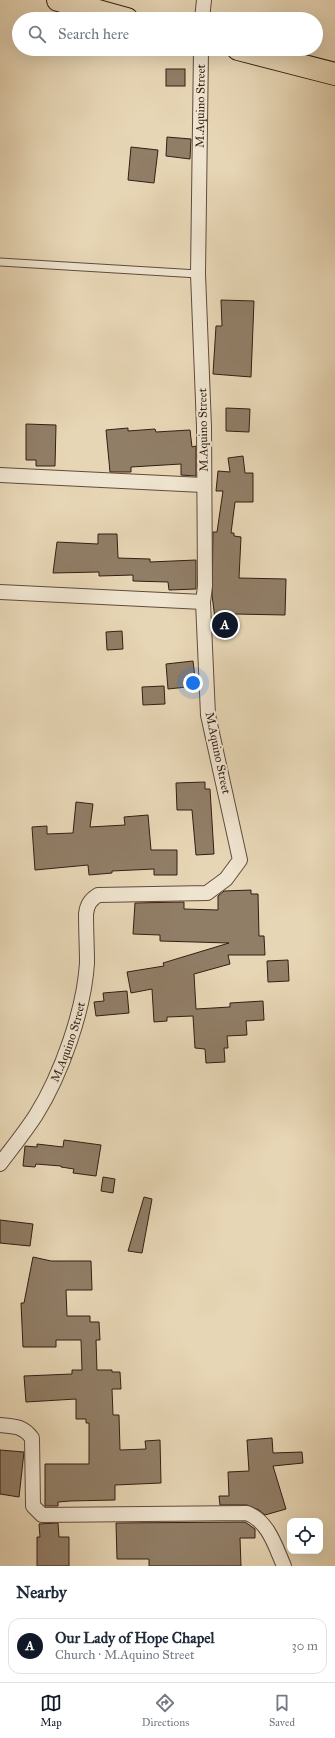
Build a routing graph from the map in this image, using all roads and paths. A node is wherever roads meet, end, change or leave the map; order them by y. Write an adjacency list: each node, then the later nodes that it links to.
1 (58, 0): 3 (highway)
2 (204, 0): 4 (street)
3 (102, 12)
4 (203, 12)
5 (200, 56): 9 (street, M.Aquino Street)
6 (265, 56): 7 (highway)
7 (335, 74)
8 (0, 262): 9 (lane)
9 (198, 274): 11 (street, M.Aquino Street)
10 (0, 475): 11 (street)
11 (203, 485): 13 (street, M.Aquino Street)
12 (0, 592): 13 (street)
13 (203, 602): 14 (street, M.Aquino Street)
14 (0, 1164)
15 (0, 1425): 16 (street)
16 (284, 1566)

